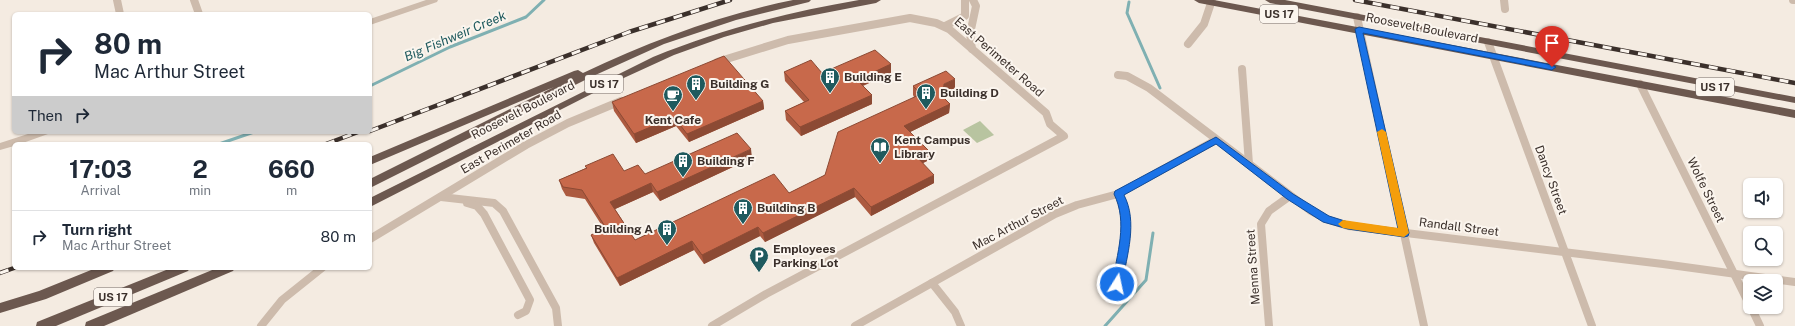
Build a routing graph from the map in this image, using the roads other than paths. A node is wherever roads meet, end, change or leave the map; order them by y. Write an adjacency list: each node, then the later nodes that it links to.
1 (117, 0): 13 (street)
2 (194, 0): 14 (street)
3 (434, 0): 16 (street)
4 (806, 0): 19 (highway, Roosevelt Boulevard / US 17)
5 (876, 0): 46 (highway, Roosevelt Boulevard / US 17)
6 (965, 0): 17 (street)
7 (973, 0): 22 (street)
8 (1199, 0): 11 (highway, Roosevelt Boulevard / US 17)
9 (1270, 0): 15 (highway, Roosevelt Boulevard / US 17)
10 (1504, 0): 12 (street)
11 (1212, 1): 18 (highway, Roosevelt Boulevard / US 17); 21 (street)
12 (1505, 9)
13 (120, 12)
14 (198, 12)
15 (1357, 17): 18 (street); 20 (highway, Roosevelt Boulevard / US 17)
16 (372, 21)
17 (945, 26): 22 (street, East Perimeter Road); 24 (street, East Perimeter Road)
18 (1359, 29): 23 (highway, Roosevelt Boulevard / US 17); 47 (street)
19 (661, 42): 39 (highway); 41 (highway, Roosevelt Boulevard / US 17)
20 (1488, 42): 23 (street, Dancy Street); 26 (highway, Roosevelt Boulevard / US 17)
21 (1188, 44)
22 (972, 49): 68 (street, East Perimeter Road)
23 (1494, 56): 28 (highway, Roosevelt Boulevard / US 17); 49 (street, Dancy Street)
24 (710, 65)
25 (1242, 69): 40 (street)
26 (1634, 70): 30 (highway); 31 (highway, US 17)
27 (1118, 75): 35 (street, Randall Street)
28 (1640, 84): 32 (highway, US 17); 33 (highway); 54 (street, Wolfe Street)
29 (631, 97): 44 (street, East Perimeter Road)
30 (1795, 100)
31 (1795, 104)
32 (1795, 114)
33 (1795, 121)
34 (39, 134): 36 (street)
35 (1216, 140): 40 (street, Randall Street); 42 (street, Mac Arthur Street)
36 (15, 142)
37 (12, 143): 38 (street)
38 (0, 147)
39 (372, 160)
40 (1249, 164): 43 (street, Randall Street)
41 (372, 183)
42 (1118, 194): 56 (street, Mac Arthur Street); 57 (street)
43 (1290, 196): 47 (street, Randall Street); 71 (street, Menna Street)
44 (441, 197): 45 (street); 48 (street, East Perimeter Road)
45 (459, 200): 62 (street); 67 (street)
46 (372, 202)
47 (1404, 233): 49 (street, Randall Street); 72 (street)
48 (372, 238)
49 (1564, 252): 54 (street, Randall Street); 73 (street, Dancy Street)
50 (104, 270): 60 (highway)
51 (179, 270): 63 (highway, US 17)
52 (224, 270): 59 (highway, US 17)
53 (320, 270): 66 (street)
54 (1734, 274): 55 (street, Randall Street); 58 (street, Wolfe Street)
55 (1795, 282)
56 (932, 283): 69 (street, Mac Arthur Street); 70 (street)
57 (1117, 284)
58 (1743, 292)
59 (143, 305): 64 (highway, US 17); 65 (highway)
60 (0, 308)
61 (1754, 314): 74 (street, Wolfe Street)
62 (518, 315)
63 (42, 326)
64 (91, 326)
65 (108, 326)
66 (261, 326)
67 (558, 326)
68 (712, 326)
69 (855, 326)
70 (961, 326)
71 (1270, 326)
72 (1424, 326)
73 (1592, 326)
74 (1760, 326)

